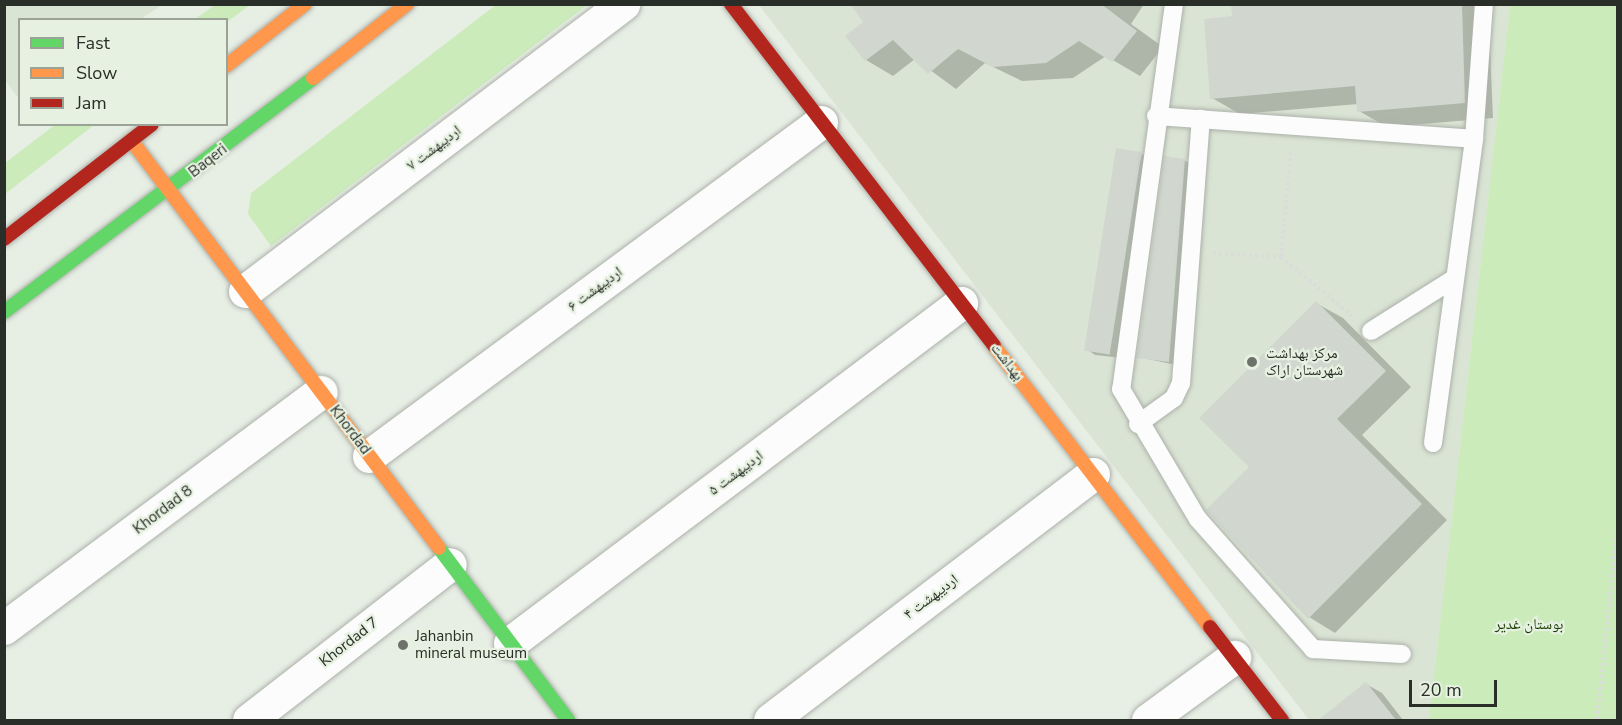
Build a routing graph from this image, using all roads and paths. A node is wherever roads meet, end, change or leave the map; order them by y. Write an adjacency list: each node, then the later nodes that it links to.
1 (305, 4): 7 (street)
2 (407, 4): 15 (street, Baqeri)
3 (622, 4): 20 (street, اردیبهشت ۷)
4 (731, 4): 10 (street, بهداشت)
5 (1174, 4): 8 (lane)
6 (1484, 4): 13 (lane)
7 (228, 64)
8 (1156, 116): 9 (lane); 25 (lane)
9 (1201, 119): 12 (lane); 17 (lane)
10 (821, 122): 21 (street, بهداشت); 27 (street, اردیبهشت ۶)
11 (149, 126): 14 (street)
12 (1293, 126): 13 (lane); 18 (path)
13 (1474, 139): 19 (lane)
14 (131, 140): 15 (street, Khordad); 16 (street)
15 (171, 191): 20 (street, Khordad); 22 (street, Baqeri)
16 (4, 239)
17 (1191, 251): 18 (path); 25 (lane)
18 (1281, 257): 23 (path)
19 (1455, 278): 23 (lane); 26 (lane)
20 (245, 291): 24 (street, Khordad)
21 (961, 303): 28 (street, بهداشت); 32 (street, اردیبهشت ۵)
22 (4, 312)
23 (1371, 332)
24 (321, 392): 27 (street, Khordad); 31 (street, Khordad 8)
25 (1138, 424): 33 (lane)
26 (1433, 443)
27 (369, 456): 30 (street, Khordad)
28 (1093, 474): 34 (street, بهداشت); 37 (street, اردیبهشت ۴)
29 (1617, 521): 40 (path)
30 (450, 564): 32 (street, Khordad); 35 (street, Khordad 7)
31 (4, 628)
32 (510, 643): 36 (street, Khordad)
33 (1402, 654)
34 (1234, 657): 38 (street); 39 (street, بهداشت)
35 (249, 720)
36 (568, 720)
37 (770, 720)
38 (1148, 720)
39 (1282, 720)
40 (1597, 720)

